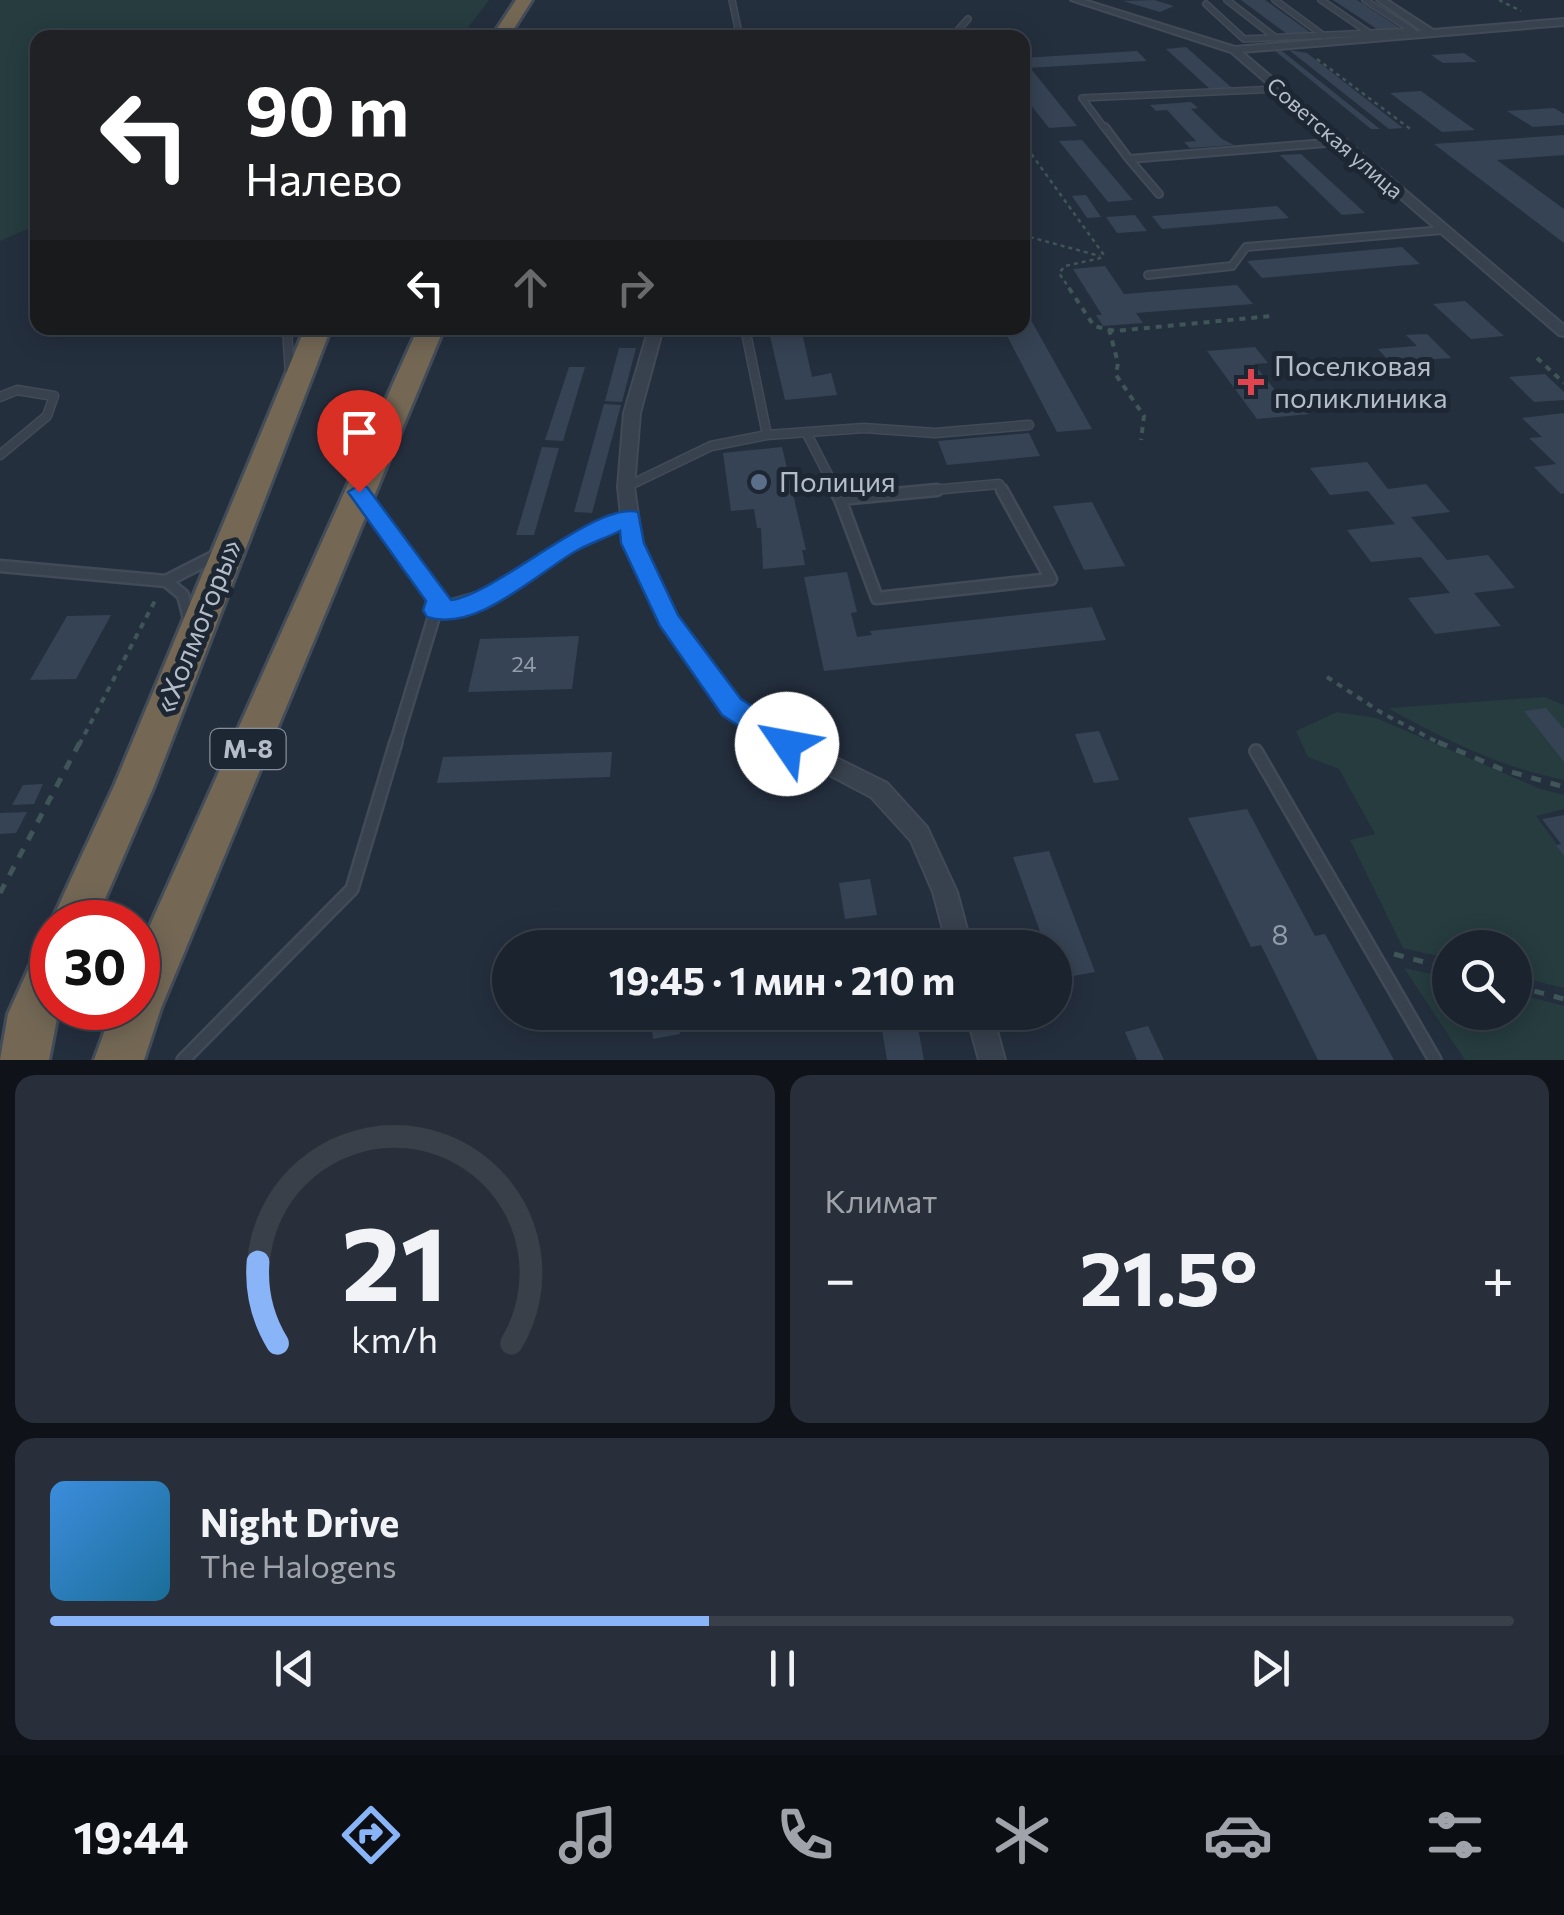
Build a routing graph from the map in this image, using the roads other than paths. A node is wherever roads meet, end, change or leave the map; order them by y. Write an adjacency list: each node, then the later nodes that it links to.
1 (524, 0): 13 (highway)
2 (732, 0): 14 (lane)
3 (1076, 0): 22 (street, Советская улица)
4 (1227, 0): 20 (lane)
5 (1275, 0): 18 (lane)
6 (1321, 0): 16 (lane)
7 (1364, 0): 16 (lane)
8 (1381, 0): 17 (street)
9 (1206, 4): 20 (lane)
10 (968, 19): 15 (lane)
11 (1564, 22): 12 (street)
12 (1544, 26): 17 (street); 19 (street)
13 (503, 30)
14 (738, 30)
15 (958, 30)
16 (1370, 34): 18 (lane)
17 (1432, 34): 21 (street)
18 (1324, 36): 20 (lane)
19 (1564, 37)
20 (1276, 38): 21 (lane)
21 (1286, 46): 22 (street)
22 (1234, 50): 23 (street, Советская улица)
23 (1278, 89): 24 (street, Советская улица); 25 (lane)
24 (1338, 142): 25 (lane); 27 (street, Советская улица)
25 (1129, 159): 26 (lane)
26 (1159, 194)
27 (1442, 230): 28 (lane); 29 (street, Советская улица)
28 (1148, 275)
29 (1564, 332)
30 (310, 335): 43 (highway, «Холмогоры»)
31 (427, 335): 40 (highway, М-8)
32 (654, 335): 39 (street)
33 (746, 335): 37 (lane)
34 (0, 397): 38 (lane)
35 (1029, 425): 36 (lane)
36 (806, 432): 37 (lane); 41 (lane)
37 (767, 435): 39 (lane)
38 (0, 456)
39 (626, 487): 42 (street)
40 (359, 492): 46 (lane); 51 (highway, М-8)
41 (840, 499): 41 (lane)
42 (630, 518): 46 (lane); 50 (street)
43 (230, 546): 45 (lane); 47 (highway, «Холмогоры»)
44 (0, 566): 45 (lane)
45 (166, 581): 47 (lane)
46 (436, 610): 57 (lane)
47 (193, 638): 49 (highway, «Холмогоры»)
48 (1256, 751): 59 (lane)
49 (83, 900)
50 (955, 930)
51 (160, 953)
52 (30, 1026): 55 (highway)
53 (129, 1030): 56 (highway, М-8)
54 (984, 1030): 58 (street)
55 (24, 1060)
56 (119, 1060)
57 (183, 1060)
58 (992, 1060)
59 (1435, 1060)

